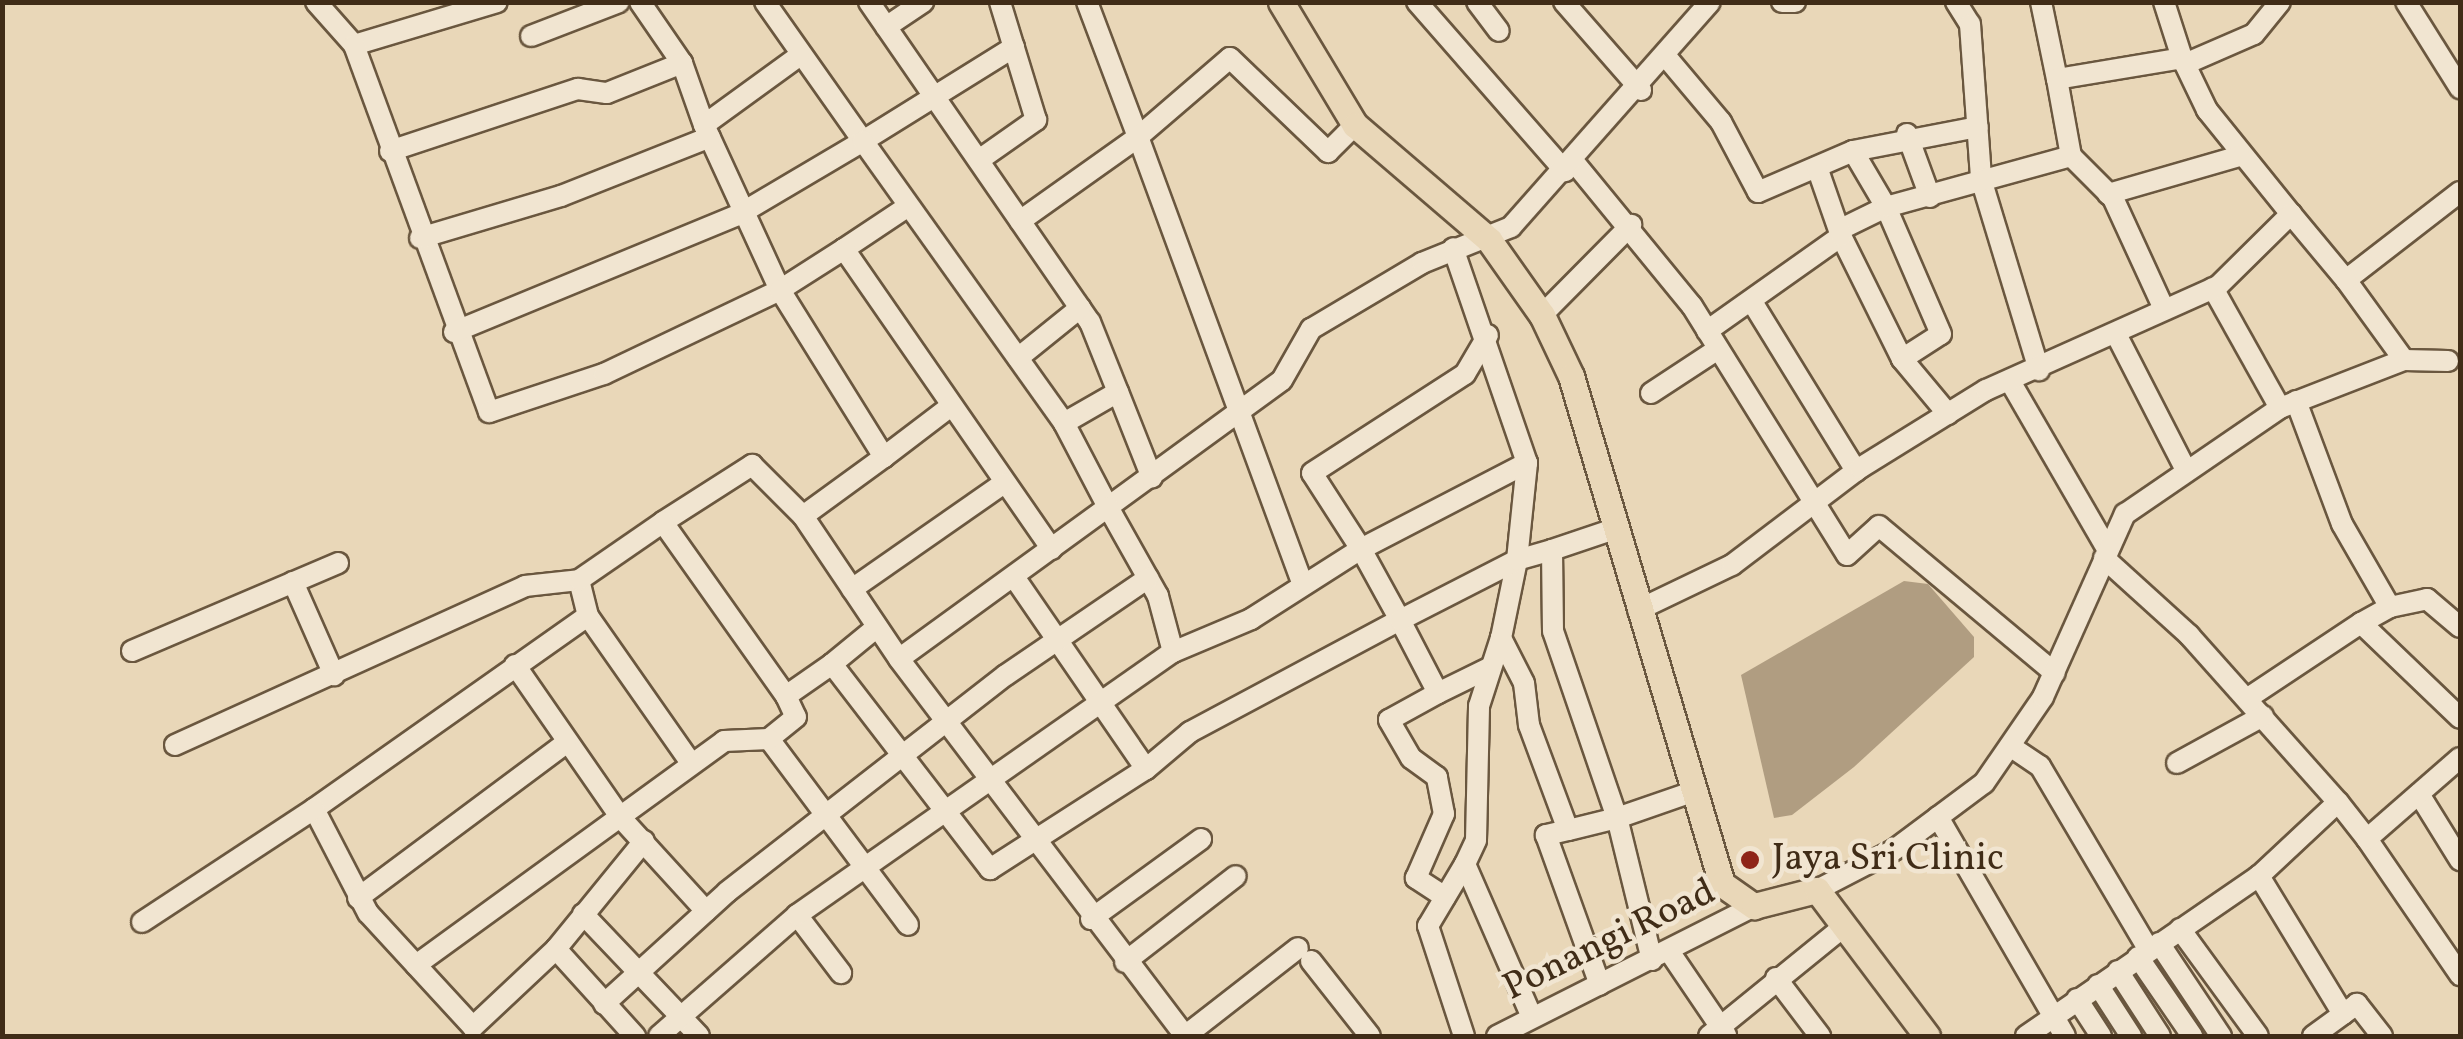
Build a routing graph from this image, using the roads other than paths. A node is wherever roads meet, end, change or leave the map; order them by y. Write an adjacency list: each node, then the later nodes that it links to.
1 (316, 2): 26 (street)
2 (497, 2): 22 (street)
3 (619, 2): 25 (street)
4 (640, 2): 31 (street)
5 (765, 2): 28 (street)
6 (869, 2): 23 (street)
7 (922, 2): 23 (street)
8 (1000, 2): 27 (street)
9 (1087, 2): 40 (street)
10 (1281, 2): 36 (main road)
11 (1417, 2): 47 (street)
12 (1478, 2): 24 (street)
13 (1564, 2): 34 (street)
14 (1710, 2): 29 (street)
15 (1782, 2): 16 (street)
16 (1795, 2)
17 (1956, 2): 37 (street)
18 (2041, 2): 32 (street)
19 (2164, 2): 30 (street)
20 (2280, 2): 30 (street)
21 (2406, 2): 33 (street)
22 (449, 11): 26 (street)
23 (886, 27): 35 (street)
24 (1499, 31)
25 (531, 36)
26 (354, 45): 42 (street)
27 (1014, 46): 35 (street); 46 (street)
28 (799, 56): 38 (street); 41 (street)
29 (1668, 59): 34 (street); 48 (street)
30 (2183, 61): 32 (street); 45 (street)
31 (682, 63): 38 (street); 42 (street)
32 (2056, 79): 44 (street)
33 (2460, 88)
34 (1640, 90): 47 (street)
35 (931, 94): 41 (street); 46 (street)
36 (1355, 125): 40 (street); 61 (main road)
37 (1978, 127): 39 (street); 49 (street)
38 (707, 131): 55 (street); 60 (street)
39 (1907, 134): 43 (street); 52 (street)
40 (1138, 137): 57 (street); 87 (street)
41 (863, 140): 53 (street); 55 (street)
42 (390, 150): 60 (street)
43 (1854, 150): 48 (street); 54 (street)
44 (2071, 156): 49 (street); 51 (street)
45 (2240, 156): 51 (street); 56 (street)
46 (979, 160): 57 (street)
47 (1570, 166): 58 (street); 61 (street)
48 (1816, 167): 59 (street)
49 (1981, 179): 52 (street); 79 (street)
50 (2460, 192): 64 (street)
51 (2108, 194): 69 (street)
52 (1930, 196): 54 (street)
53 (907, 207): 62 (street); 75 (street)
54 (1886, 207): 59 (street); 76 (street)
55 (738, 214): 66 (street); 71 (street)
56 (2291, 214): 64 (street); 65 (street)
57 (1020, 221): 68 (street)
58 (1631, 225): 70 (street); 74 (street)
59 (1841, 233): 67 (street); 76 (street)
60 (420, 238): 71 (street)
61 (1489, 240): 63 (street); 70 (main road)
62 (844, 248): 66 (street); 85 (street)
63 (1453, 248): 73 (street); 87 (street)
64 (2346, 280): 78 (street)
65 (2213, 288): 69 (street); 84 (street)
66 (780, 290): 71 (street); 89 (street)
67 (1754, 305): 74 (street); 92 (street)
68 (1080, 308): 75 (street); 82 (street)
69 (2164, 309): 72 (street)
70 (1542, 315): 99 (main road)
71 (454, 332)
72 (2116, 334): 79 (street); 91 (street)
73 (1488, 335): 90 (street); 100 (street)
74 (1713, 340): 83 (street); 95 (street)
75 (1018, 358): 88 (street)
76 (1902, 359): 86 (street)
77 (2454, 359): 78 (street); 80 (street)
78 (2404, 360): 84 (street)
79 (2039, 370): 81 (street)
80 (2460, 380)
81 (2011, 383): 86 (street); 103 (street)
82 (1118, 392): 88 (street); 93 (street)
83 (1651, 393)
84 (2288, 404): 91 (street); 112 (street)
85 (952, 406): 89 (street); 94 (street)
86 (1948, 414): 92 (street)
87 (1235, 421): 93 (street); 110 (street)
88 (1064, 423): 96 (street)
89 (884, 457): 97 (street)
90 (1527, 463): 100 (street); 104 (street)
91 (2185, 468): 103 (street)
92 (1856, 472): 95 (street)
93 (1152, 478): 96 (street)
94 (1004, 483): 101 (street); 111 (street)
95 (1815, 503): 113 (street); 127 (street)
96 (1108, 507): 101 (street); 107 (street)
97 (803, 516): 98 (street); 111 (street)
98 (664, 522): 108 (street); 130 (street)
99 (1614, 528): 102 (street); 113 (main road)
100 (1361, 549): 110 (street); 115 (street)
101 (1052, 550): 106 (street)
102 (1552, 550): 104 (street); 154 (street)
103 (2106, 554): 127 (street); 131 (street)
104 (1517, 560): 115 (street); 120 (street)
105 (338, 564): 109 (street)
106 (1014, 577): 119 (street); 123 (street)
107 (1148, 578): 119 (street); 122 (street)
108 (580, 580): 114 (street); 128 (street)
109 (293, 582): 121 (street); 128 (street)
110 (1302, 585): 122 (street)
111 (852, 590): 117 (street)
112 (2390, 607): 116 (street); 118 (street)
113 (1638, 610): 146 (main road)
114 (588, 616): 125 (street); 142 (street)
115 (1400, 620): 129 (street); 144 (street)
116 (2362, 623): 131 (street); 134 (street)
117 (877, 626): 123 (street); 124 (street)
118 (2460, 626)
119 (1057, 637): 132 (street); 135 (street)
120 (1500, 638): 126 (street); 155 (street)
121 (132, 652)
122 (1173, 652): 132 (street)
123 (899, 659): 135 (street)
124 (832, 664): 130 (street); 140 (street)
125 (515, 665): 137 (street); 149 (street)
126 (1492, 668): 129 (street); 161 (street)
127 (2055, 672): 139 (street)
128 (334, 676): 138 (street)
129 (1438, 693): 166 (street)
130 (786, 696): 136 (street)
131 (2248, 698): 133 (street)
132 (1099, 705): 144 (street); 145 (street)
133 (2263, 716): 143 (street); 148 (street)
134 (2460, 718)
135 (947, 724): 140 (street); 145 (street)
136 (769, 739): 142 (street); 151 (street)
137 (566, 743): 153 (street); 167 (street)
138 (176, 746)
139 (2010, 746): 152 (street); 178 (street)
140 (906, 756): 150 (street); 151 (street)
141 (2460, 758): 147 (street)
142 (691, 763): 153 (street)
143 (2177, 763)
144 (1146, 768): 159 (street)
145 (988, 785): 150 (street); 159 (street)
146 (1689, 793): 154 (street); 168 (main road)
147 (2419, 794): 156 (street); 160 (street)
148 (2338, 802): 156 (street); 164 (street)
149 (314, 809): 167 (street); 173 (street)
150 (945, 812): 159 (street); 162 (street)
151 (827, 815): 162 (street); 169 (street)
152 (1938, 817): 165 (street); 194 (street)
153 (621, 818): 158 (street); 181 (street)
154 (1617, 818): 155 (street); 179 (street)
155 (1568, 830): 188 (street)
156 (2367, 838): 185 (street)
157 (1201, 839): 172 (street)
158 (644, 841): 169 (street); 170 (street)
159 (1035, 848): 172 (street)
160 (2460, 860)
161 (1464, 864): 166 (street); 193 (street)
162 (865, 869): 171 (street); 174 (street)
163 (1236, 876): 180 (street)
164 (2259, 876): 176 (street); 191 (street)
165 (1816, 890): 168 (main road); 175 (main road)
166 (1446, 897): 200 (street)
167 (358, 898): 181 (street)
168 (1754, 906): 179 (street, Ponangi Road)
169 (706, 910): 183 (street)
170 (583, 914): 177 (street); 183 (street)
171 (797, 915): 184 (street); 192 (street)
172 (1090, 919): 180 (street)
173 (142, 922)
174 (908, 924)
175 (1842, 928): 186 (street); 203 (main road)
176 (2180, 928): 178 (street); 211 (street)
177 (556, 949): 181 (street); 190 (street)
178 (2149, 950): 182 (street); 209 (street); 210 (street)
179 (1661, 957): 188 (street, Ponangi Road); 195 (street)
180 (1125, 962): 199 (street)
181 (416, 964)
182 (2118, 971): 187 (street); 208 (street)
183 (640, 972): 190 (street); 192 (street)
184 (841, 974)
185 (2460, 975)
186 (1776, 978): 195 (street); 202 (street)
187 (2098, 984): 189 (street); 207 (street)
188 (1600, 985): 193 (street, Ponangi Road)
189 (2077, 999): 194 (street); 206 (street)
190 (604, 1004): 196 (street)
191 (2343, 1014): 212 (street); 213 (street)
192 (680, 1016): 197 (street); 198 (street)
193 (1532, 1016): 201 (street, Ponangi Road)
194 (2052, 1016): 204 (street); 205 (street)
195 (1718, 1033)
196 (635, 1036)
197 (659, 1036)
198 (699, 1036)
199 (1370, 1036)
200 (1464, 1036)
201 (1497, 1036)
202 (1820, 1036)
203 (1927, 1036)
204 (2026, 1036)
205 (2066, 1036)
206 (2101, 1036)
207 (2131, 1036)
208 (2160, 1036)
209 (2192, 1036)
210 (2222, 1036)
211 (2258, 1036)
212 (2314, 1036)
213 (2382, 1036)

